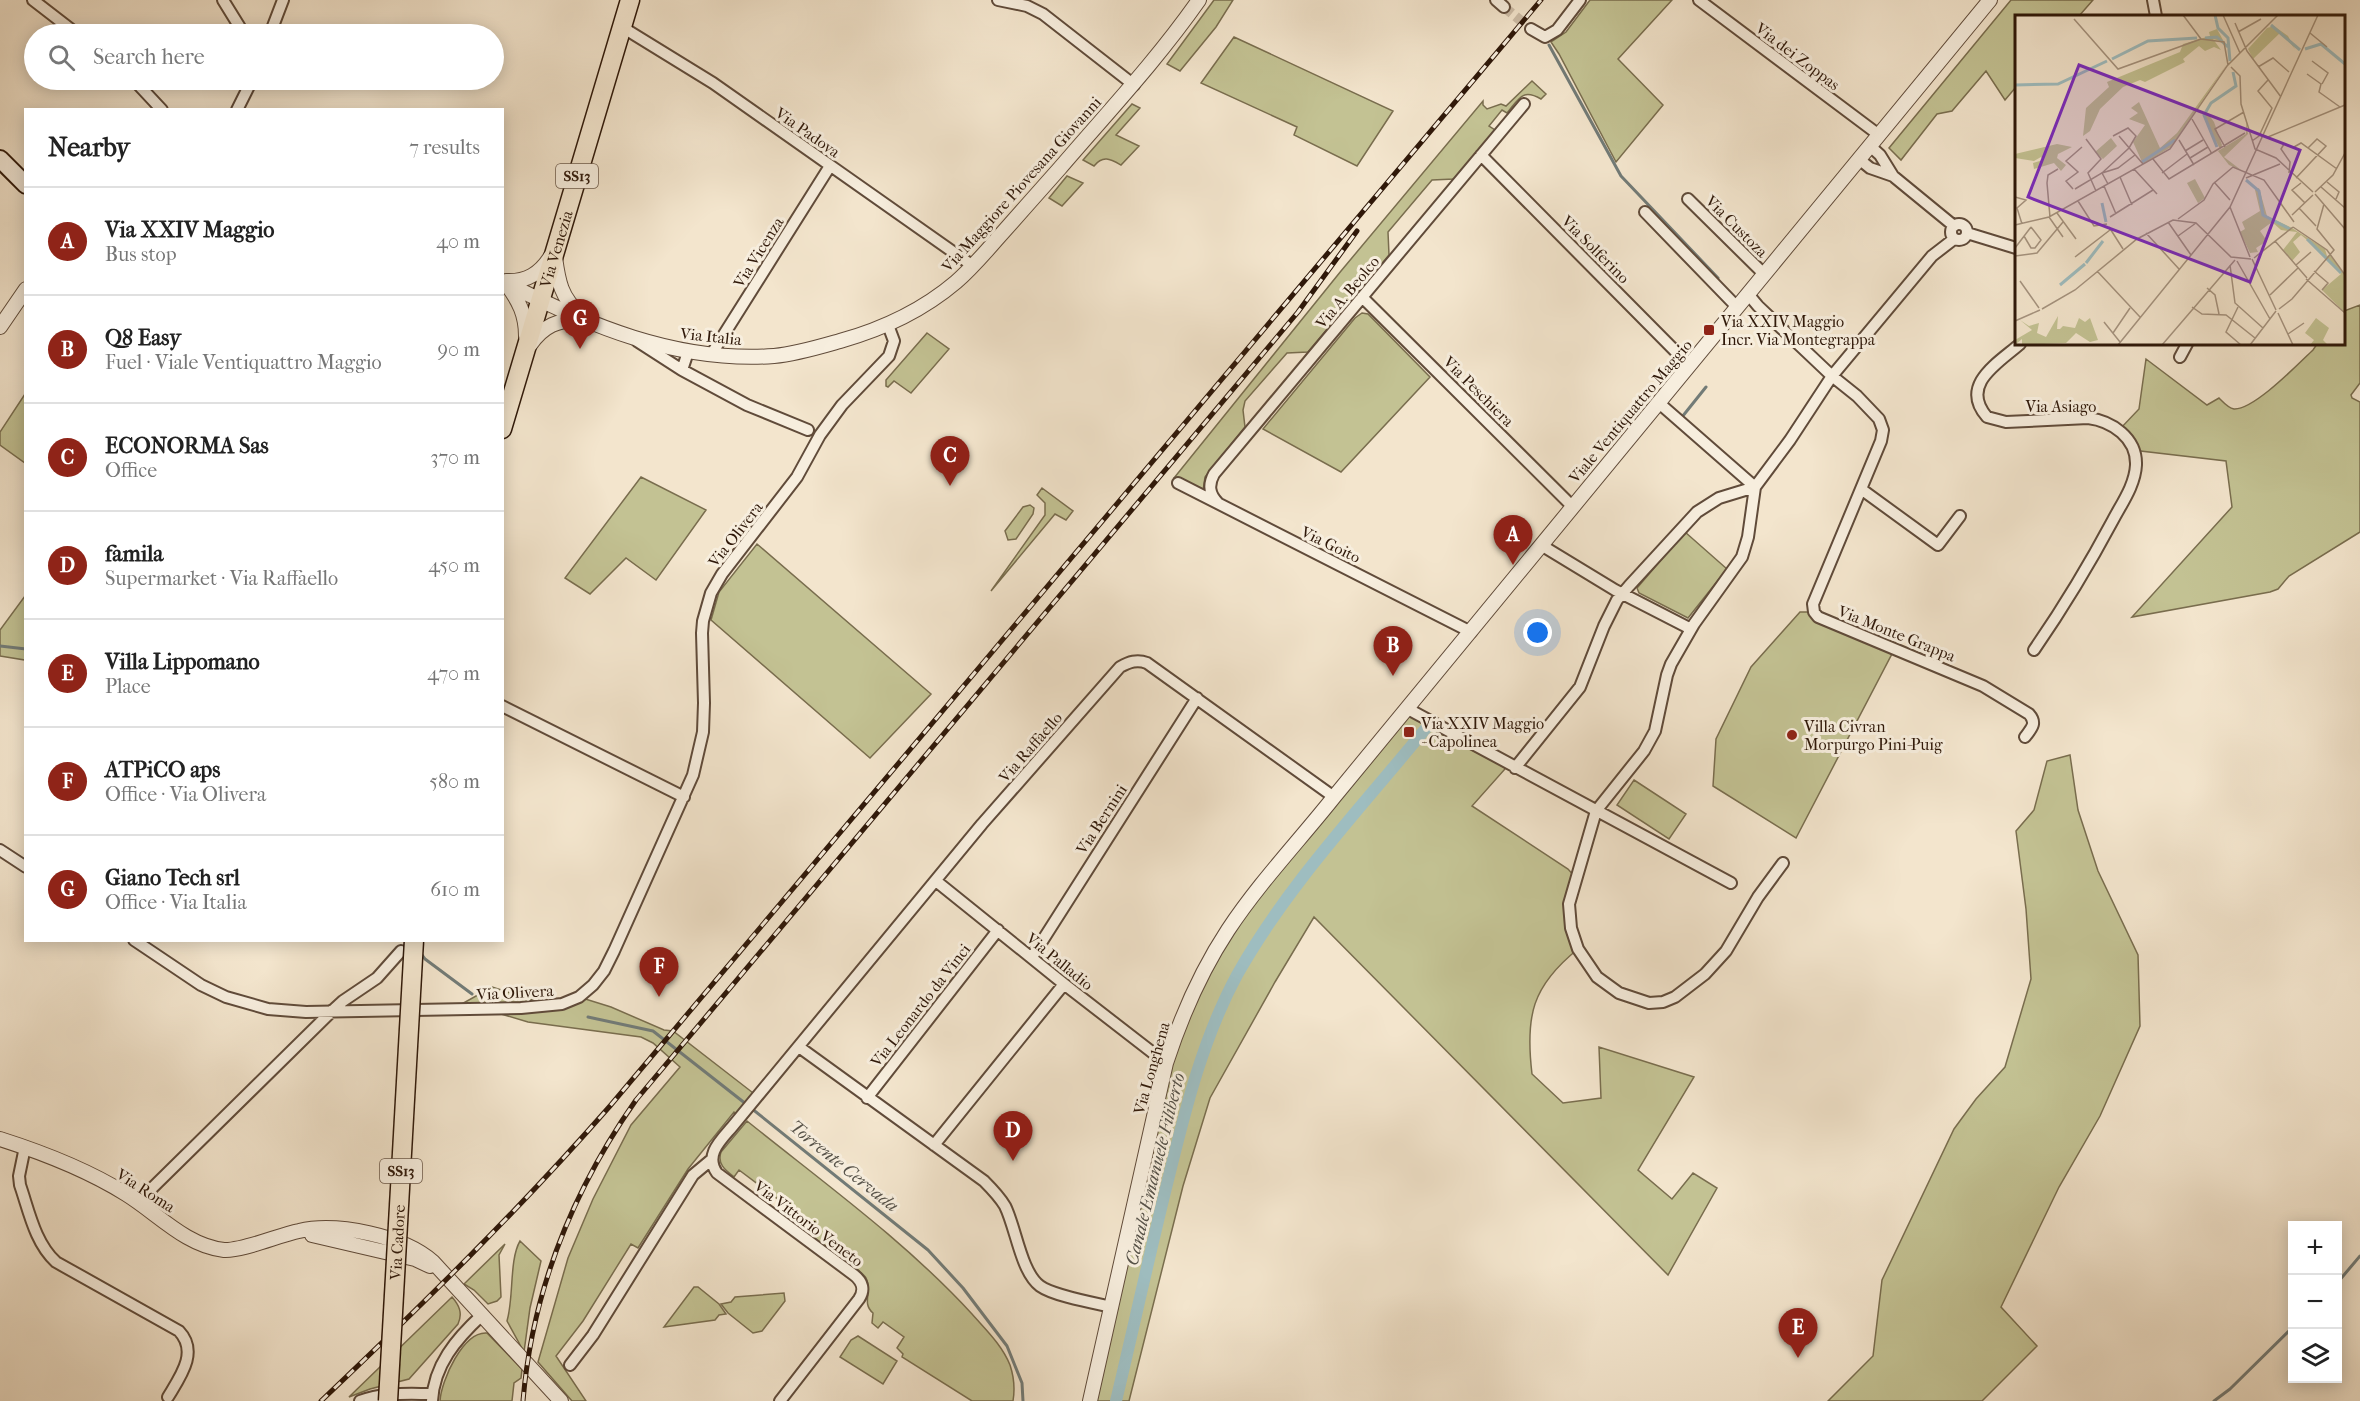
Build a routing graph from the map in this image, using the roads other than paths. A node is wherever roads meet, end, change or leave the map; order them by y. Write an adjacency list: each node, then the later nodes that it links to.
1 (33, 0): 12 (street)
2 (223, 0): 13 (street)
3 (283, 0): 14 (street)
4 (630, 0): 15 (main road, Via Venezia / SS13)
5 (998, 0): 17 (street)
6 (1199, 0): 17 (street, Via Maggiore Piovesana Giovanni)
7 (1580, 0): 16 (street)
8 (1699, 0): 25 (street, Via dei Zoppas)
9 (1990, 0): 25 (street, Viale Ventiquattro Maggio)
10 (2153, 0): 11 (street)
11 (2156, 15)
12 (64, 24)
13 (236, 24)
14 (274, 24)
15 (622, 27): 29 (street, Via Padova); 38 (main road, Via Venezia / SS13)
16 (1531, 29)
17 (1134, 85): 39 (street, Via Maggiore Piovesana Giovanni)
18 (143, 90): 23 (street)
19 (246, 90): 21 (street)
20 (248, 90): 21 (street)
21 (246, 95): 24 (street)
22 (1524, 104): 26 (street, Via A. Beolco)
23 (160, 108)
24 (238, 108)
25 (1875, 140): 28 (street, Viale Ventiquattro Maggio); 30 (street)
26 (1481, 155): 46 (street, Via A. Beolco); 60 (street, Via Solferino)
27 (0, 159): 31 (main road)
28 (1859, 159): 30 (street); 40 (street, Viale Ventiquattro Maggio)
29 (830, 166): 39 (street, Via Padova); 58 (street, Via Vicenza)
30 (1893, 176): 34 (street)
31 (24, 183)
32 (1688, 199): 40 (street, Via Custoza)
33 (1645, 212): 48 (street)
34 (1954, 226): 35 (street); 36 (street)
35 (1967, 233): 36 (street); 37 (street)
36 (1953, 239): 62 (street)
37 (2015, 248)
38 (554, 252): 41 (street); 47 (main road, Via Venezia / SS13); 49 (street, Via Italia)
39 (973, 266): 50 (street, Via Maggiore Piovesana Giovanni)
40 (1764, 274): 45 (street, Viale Ventiquattro Maggio)
41 (504, 281)
42 (504, 282): 47 (street, Via Italia)
43 (504, 282): 57 (street)
44 (24, 292): 51 (street)
45 (1748, 294): 48 (street, Viale Ventiquattro Maggio); 62 (street, Via Monte Grappa)
46 (1362, 297): 69 (street, Via A. Beolco); 70 (street, Via Peschiera)
47 (540, 301): 49 (street, Via Italia); 57 (main road, Via Venezia / SS13)
48 (1737, 307): 60 (street, Viale Ventiquattro Maggio)
49 (590, 320): 52 (street, Via Italia); 57 (street, Via Italia)
50 (888, 325): 53 (street, Via Maggiore Piovesana Giovanni); 83 (street, Via Olivera)
51 (0, 327)
52 (629, 337): 56 (street, Via Italia); 61 (street)
53 (831, 344): 58 (street, Via Italia)
54 (2019, 345): 76 (street, Via Asiago)
55 (2186, 345): 59 (street)
56 (688, 352): 58 (street, Via Italia); 61 (street)
57 (523, 354): 64 (main road, Via Venezia / SS13)
58 (711, 355)
59 (2180, 357)
60 (1689, 365): 63 (street, Viale Ventiquattro Maggio)
61 (682, 370): 65 (street)
62 (1832, 376): 67 (street); 68 (street, Via Monte Grappa)
63 (1659, 403): 67 (street); 70 (street, Viale Ventiquattro Maggio)
64 (504, 422)
65 (808, 430)
66 (1178, 483): 69 (street, Via Goito)
67 (1755, 487): 73 (street); 74 (street)
68 (1861, 489): 71 (street); 80 (street, Via Monte Grappa)
69 (1218, 503): 75 (street, Via Goito)
70 (1573, 507): 72 (street, Viale Ventiquattro Maggio)
71 (1960, 516)
72 (1541, 545): 73 (street); 75 (street, Viale Ventiquattro Maggio)
73 (1623, 593): 74 (street); 82 (street)
74 (1691, 629): 85 (street)
75 (1471, 632): 79 (street, Viale Ventiquattro Maggio)
76 (2034, 650)
77 (1197, 698): 84 (street, Via Raffaello); 89 (street, Via Raffaello); 94 (street, Via Bernini)
78 (504, 707): 83 (street)
79 (1408, 709): 81 (street, Viale Ventiquattro Maggio); 82 (street)
80 (2025, 737)
81 (1365, 761): 84 (street, Via Longhena)
82 (1515, 768): 85 (street)
83 (684, 797): 96 (street, Via Olivera)
84 (1334, 797): 98 (street, Via Longhena)
85 (1596, 810): 87 (street); 90 (street)
86 (0, 850): 88 (street)
87 (1783, 863)
88 (24, 866)
89 (936, 881): 91 (street, Via Palladio); 97 (street, Via Raffaello)
90 (1731, 883)
91 (998, 930): 94 (street, Via Palladio); 99 (street, Via Leonardo da Vinci)
92 (137, 942): 96 (street, Via Olivera)
93 (408, 946): 96 (street); 111 (main road, Via Cadore / SS13, bridge)
94 (1032, 957): 95 (street, Via Palladio)
95 (1064, 984): 98 (street, Via Palladio); 101 (street)
96 (331, 1012): 104 (street)
97 (799, 1047): 99 (street); 103 (street, Via Raffaello)
98 (1166, 1063): 105 (street, Via Longhena)
99 (867, 1098): 101 (street)
100 (0, 1139): 102 (street, Via Roma)
101 (934, 1145): 105 (street)
102 (25, 1147): 104 (street, Via Roma); 108 (street)
103 (711, 1160): 107 (street, Via Raffaello); 113 (street, Via Vittorio Veneto)
104 (138, 1203): 106 (street, Via Roma)
105 (1112, 1307): 114 (street, Via Longhena)
106 (482, 1315): 109 (street); 112 (street, Via Roma)
107 (570, 1365)
108 (168, 1397)
109 (432, 1398): 110 (street)
110 (360, 1401)
111 (388, 1401)
112 (561, 1401)
113 (780, 1401)
114 (1090, 1401)

